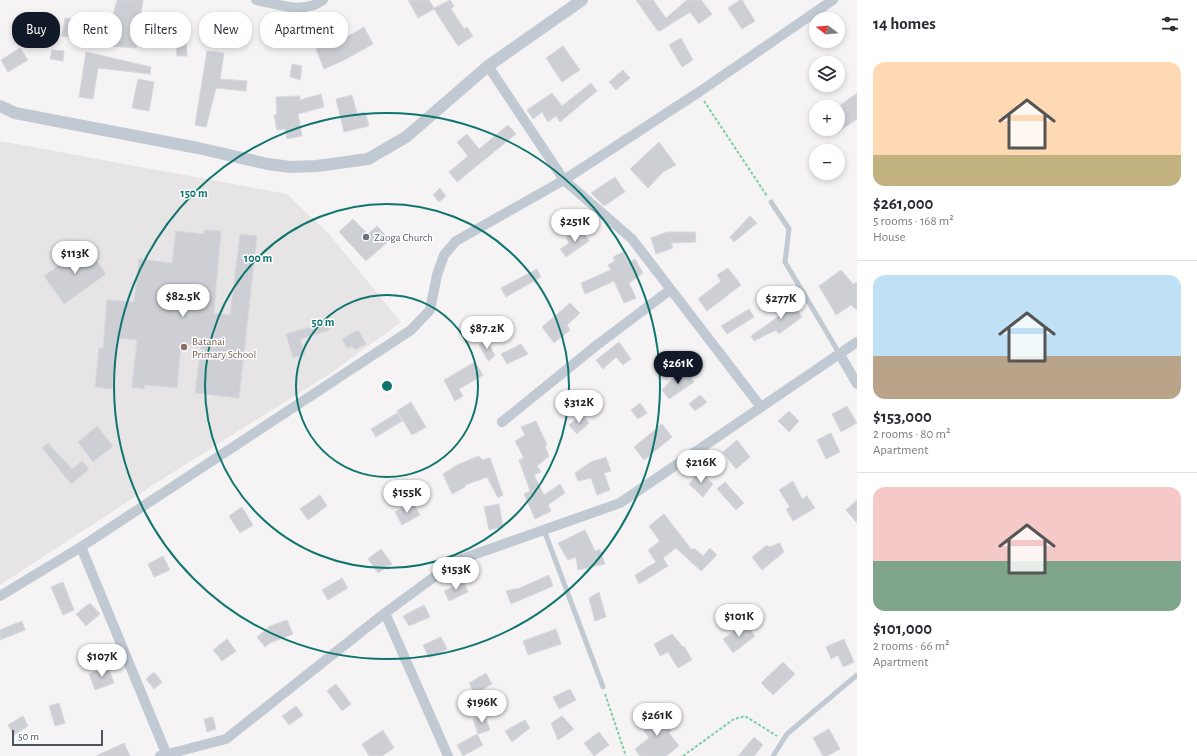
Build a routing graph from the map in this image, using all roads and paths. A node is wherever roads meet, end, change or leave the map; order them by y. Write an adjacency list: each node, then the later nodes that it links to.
1 (256, 0): 2 (street)
2 (323, 0)
3 (582, 0): 5 (street)
4 (833, 0): 6 (street)
5 (488, 66): 7 (street); 8 (street)
6 (699, 92): 8 (street); 9 (path)
7 (0, 106)
8 (564, 180): 10 (street); 17 (street)
9 (771, 202): 12 (lane)
10 (670, 290): 14 (street); 15 (street)
11 (857, 342): 12 (street)
12 (839, 353): 13 (street); 14 (street)
13 (857, 384)
14 (761, 407): 16 (street)
15 (502, 422)
16 (544, 530): 19 (street); 21 (lane)
17 (81, 547): 18 (street); 23 (street)
18 (0, 596)
19 (384, 613): 23 (street); 24 (street)
20 (857, 675): 22 (lane)
21 (603, 687): 25 (path)
22 (783, 740): 26 (path); 27 (lane)
23 (163, 755)
24 (448, 756)
25 (626, 756)
26 (683, 756)
27 (773, 756)

